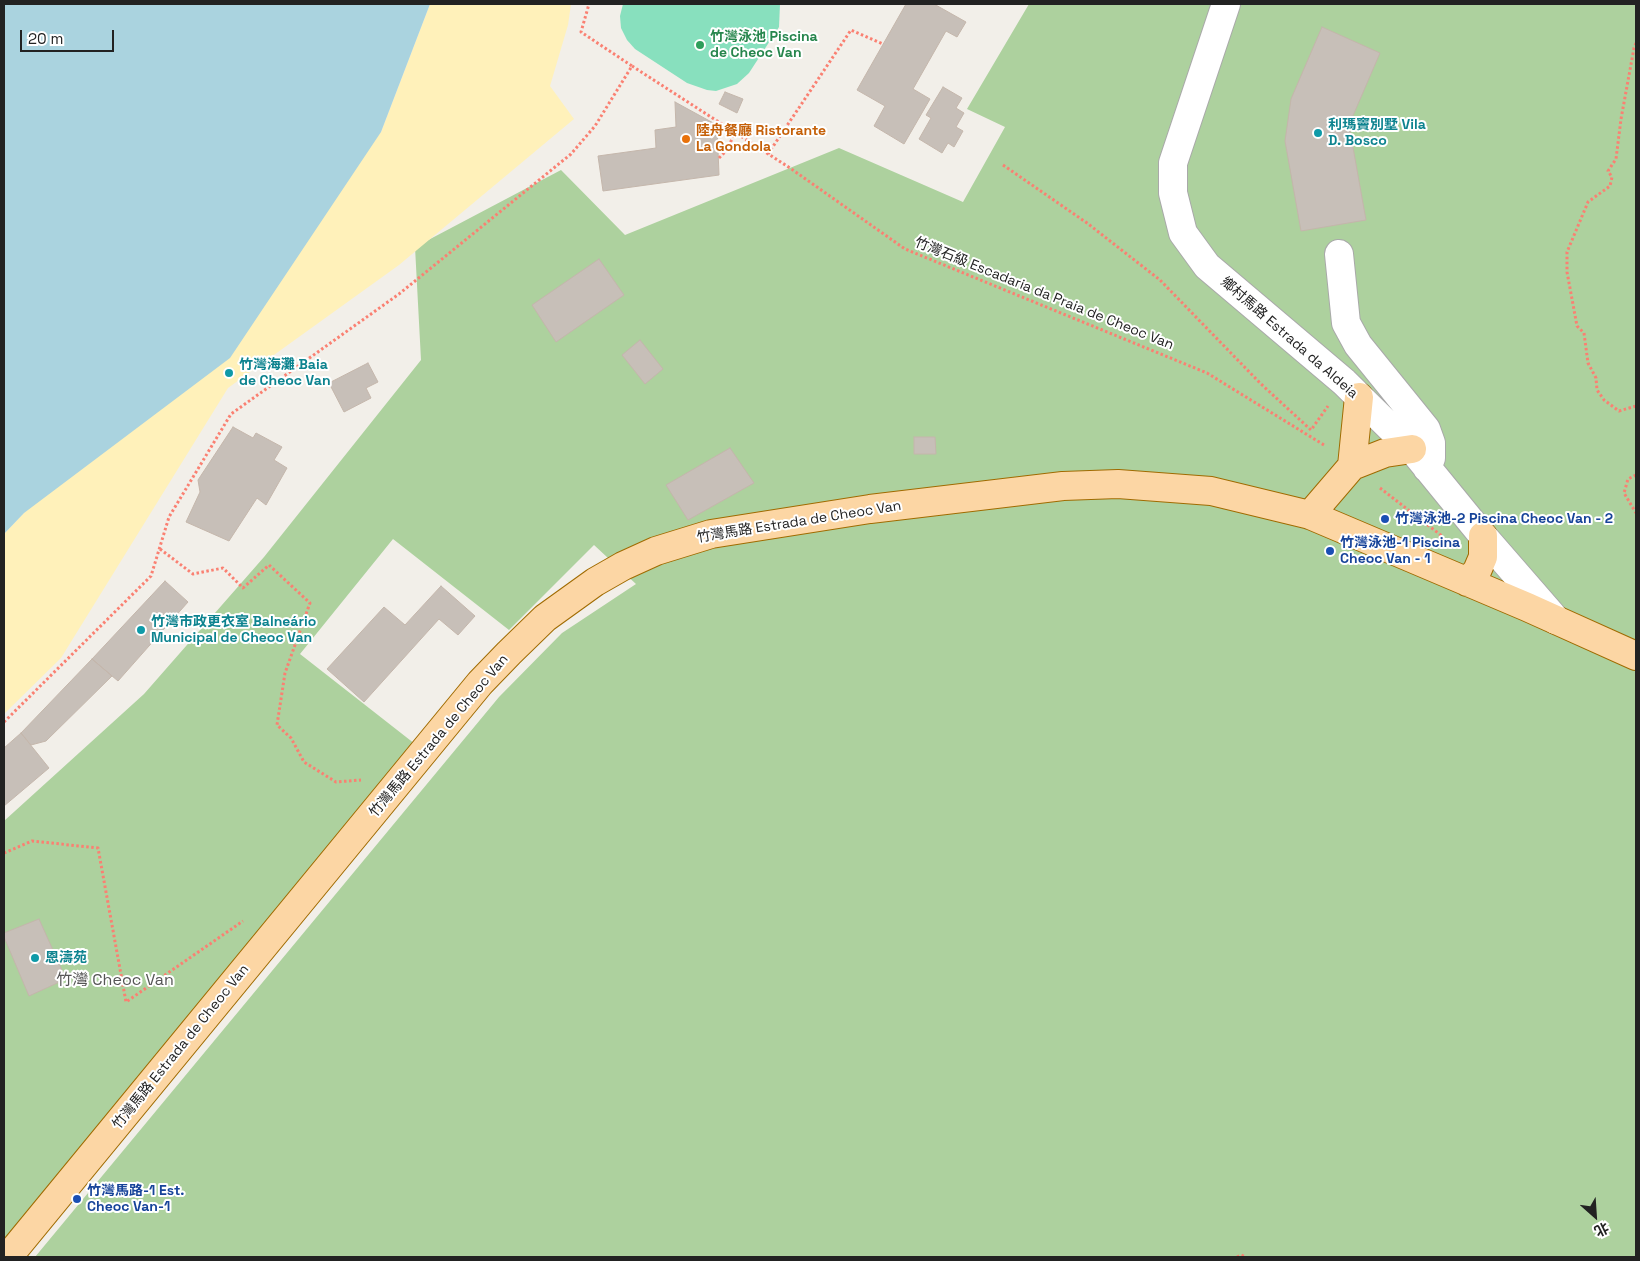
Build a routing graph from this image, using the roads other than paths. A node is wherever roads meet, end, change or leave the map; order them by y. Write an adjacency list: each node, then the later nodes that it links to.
1 (1226, 4): 3 (street, 鄉村馬路 Estrada da Aldeia)
2 (1339, 254): 4 (street)
3 (1359, 398): 4 (street, 鄉村馬路 Estrada da Aldeia); 5 (main road)
4 (1420, 459): 5 (main road); 7 (street, 鄉村馬路 Estrada da Aldeia)
5 (1352, 466): 6 (main road)
6 (1310, 515): 8 (main road, 竹灣馬路 Estrada de Cheoc Van); 11 (main road, 竹灣馬路 Estrada de Cheoc Van)
7 (1477, 529): 8 (main road); 9 (street, 鄉村馬路 Estrada da Aldeia)
8 (1467, 582): 9 (main road, 竹灣馬路 Estrada de Cheoc Van)
9 (1556, 620): 10 (main road, 竹灣馬路 Estrada de Cheoc Van)
10 (1636, 656)
11 (8, 1257)

